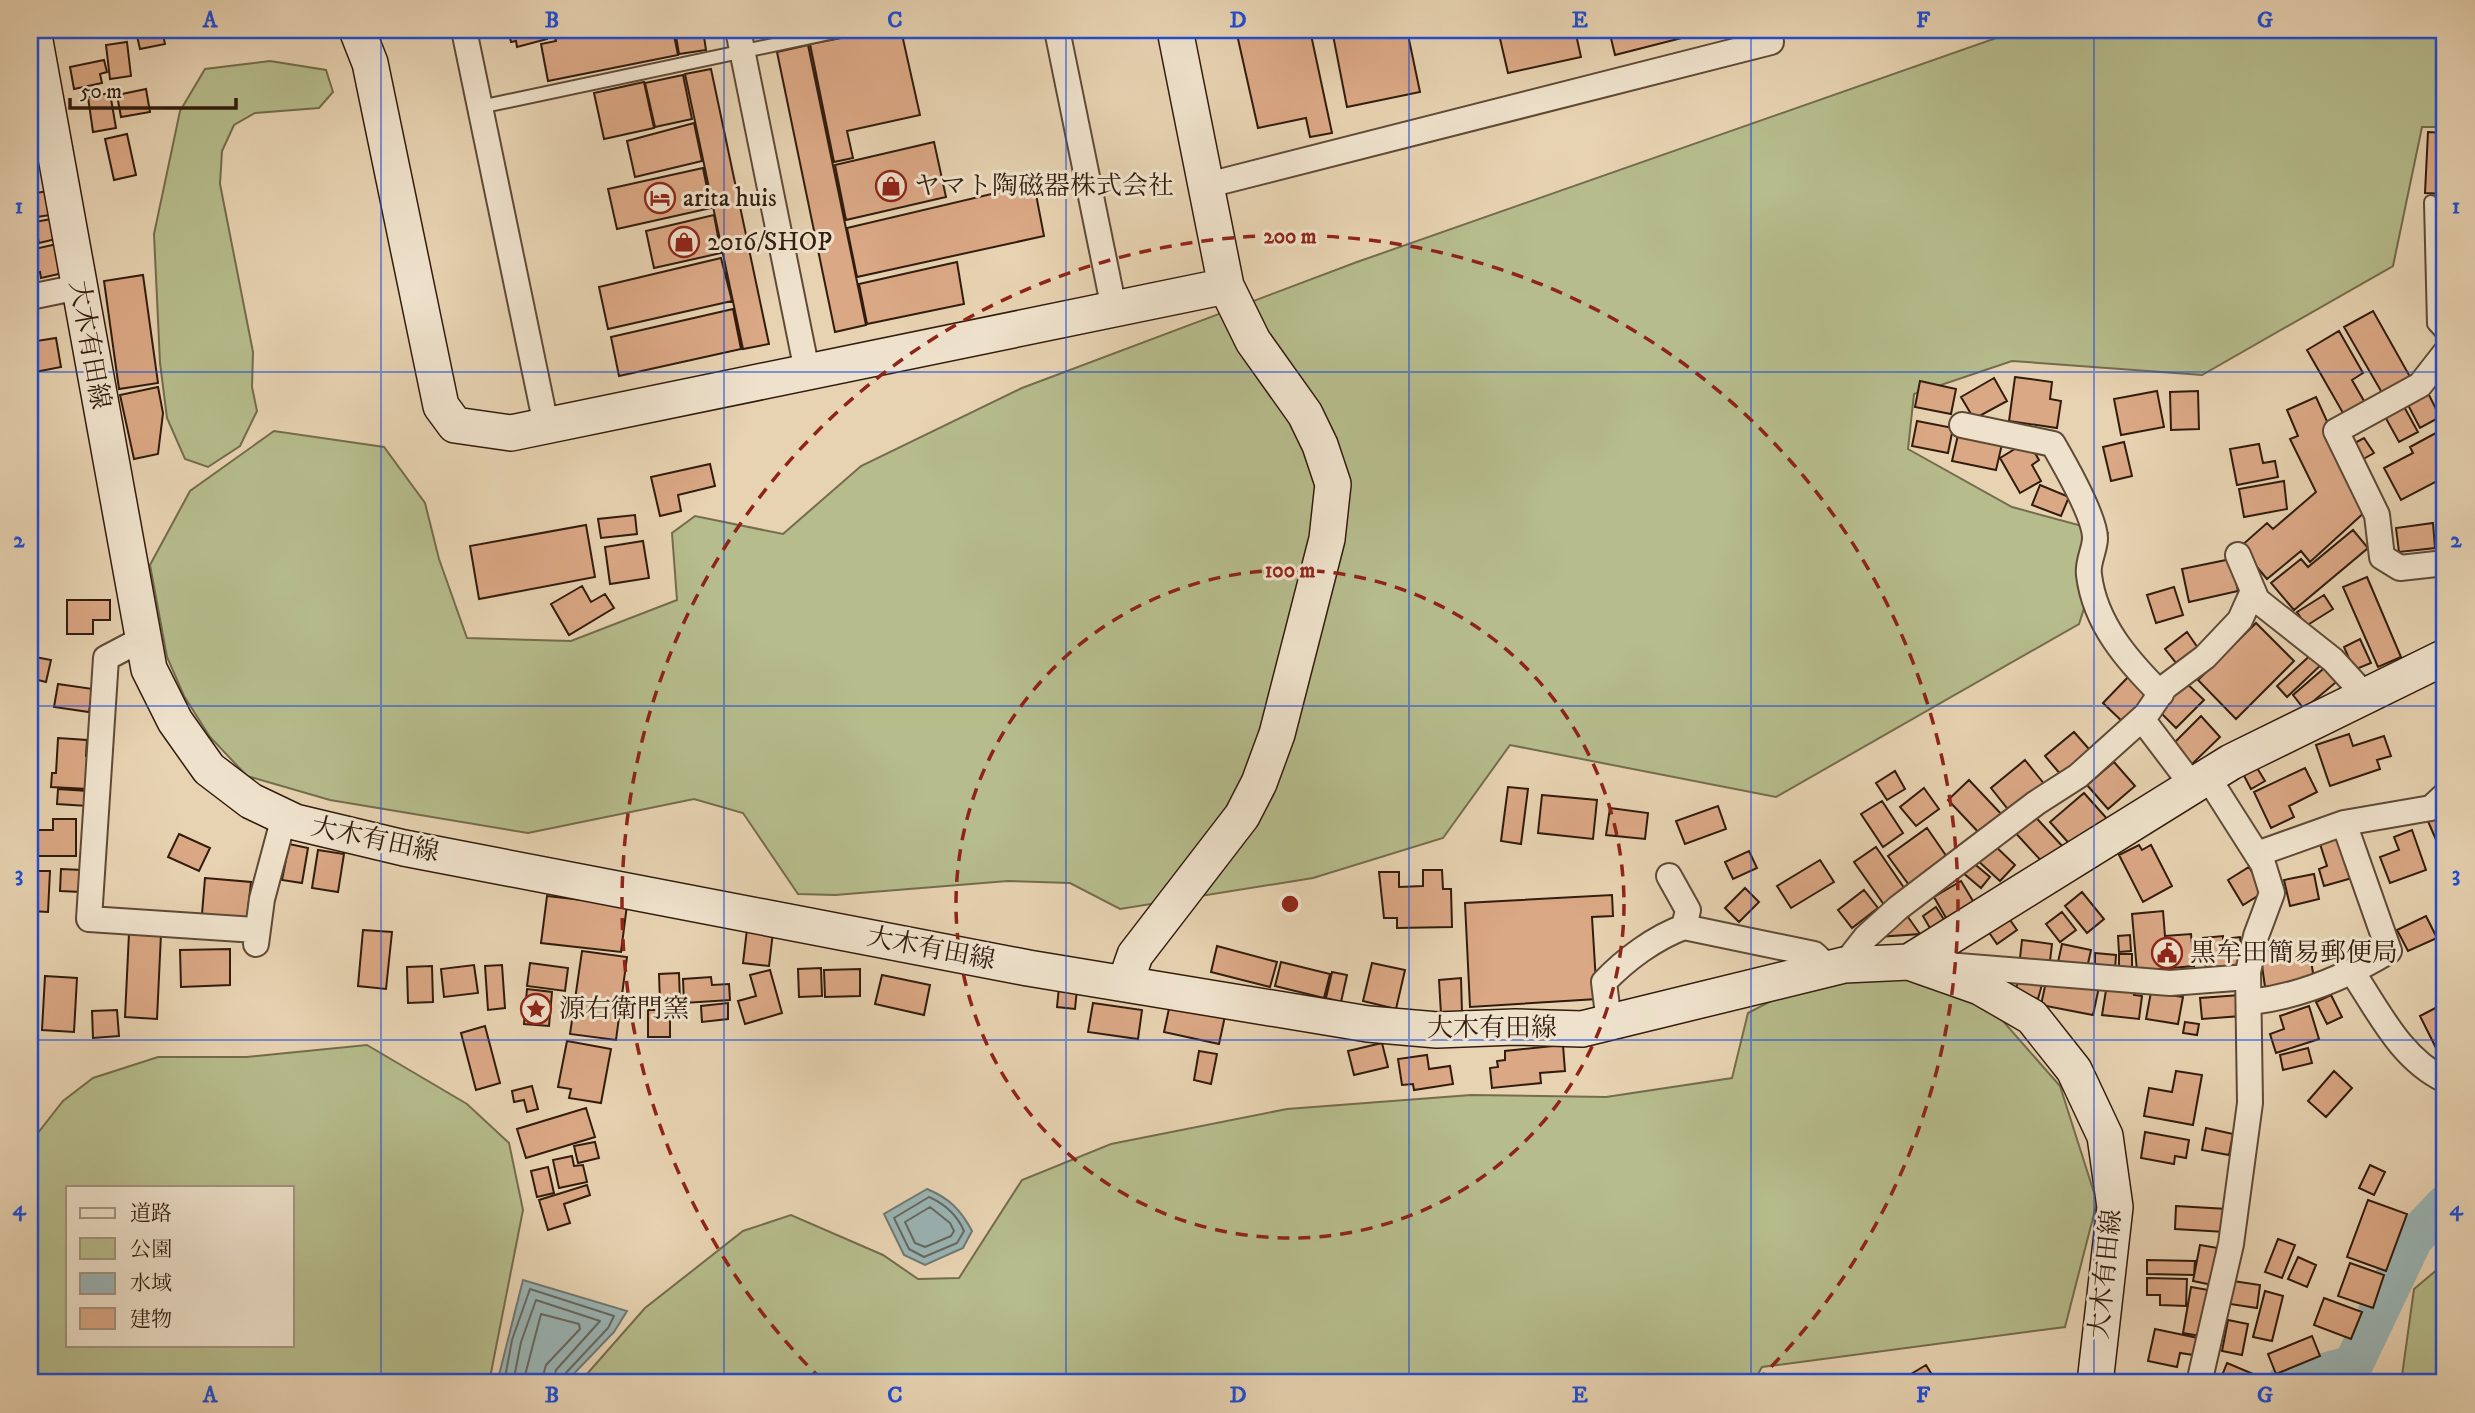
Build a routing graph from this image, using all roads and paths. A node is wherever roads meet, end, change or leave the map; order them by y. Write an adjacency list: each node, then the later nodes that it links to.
1 (33, 30): 13 (main road, 大木有田線)
2 (358, 30): 19 (main road)
3 (464, 30): 9 (street)
4 (844, 30): 8 (lane)
5 (1056, 30): 15 (street)
6 (1175, 30): 10 (main road)
7 (1768, 30): 10 (street)
8 (740, 40): 9 (lane); 18 (street)
9 (480, 107): 19 (street)
10 (1208, 185): 12 (main road)
11 (2431, 202): 16 (lane)
12 (1226, 286): 15 (main road); 40 (main road)
13 (79, 287): 14 (street); 24 (main road, 大木有田線)
14 (30, 297)
15 (1114, 309): 18 (main road)
16 (2445, 336)
17 (2445, 353): 22 (street)
18 (807, 371): 19 (main road)
19 (546, 425)
20 (1962, 425): 26 (street)
21 (2238, 555): 23 (street)
22 (2445, 563)
23 (2253, 591): 26 (street); 27 (street)
24 (144, 638): 31 (main road, 大木有田線); 31 (street)
25 (2445, 657): 27 (main road)
26 (2161, 694): 28 (street)
27 (2364, 694): 29 (main road)
28 (2142, 719): 29 (street); 37 (street)
29 (2200, 781): 33 (street); 36 (main road)
30 (2445, 795): 32 (street)
31 (284, 817): 40 (main road, 大木有田線)
32 (2344, 823): 33 (street); 38 (street)
33 (2257, 855): 39 (street)
34 (1669, 876): 35 (street)
35 (1684, 927): 37 (street); 42 (street)
36 (1909, 962): 37 (main road, 大木有田線); 39 (street); 44 (main road, 大木有田線)
37 (1837, 967): 42 (main road, 大木有田線)
38 (2353, 973): 41 (street); 43 (street)
39 (2249, 977): 41 (street)
40 (1125, 984): 42 (main road, 大木有田線)
41 (2251, 1002): 45 (street)
42 (1609, 1023)
43 (2445, 1080)
44 (2095, 1383)
45 (2199, 1383)

